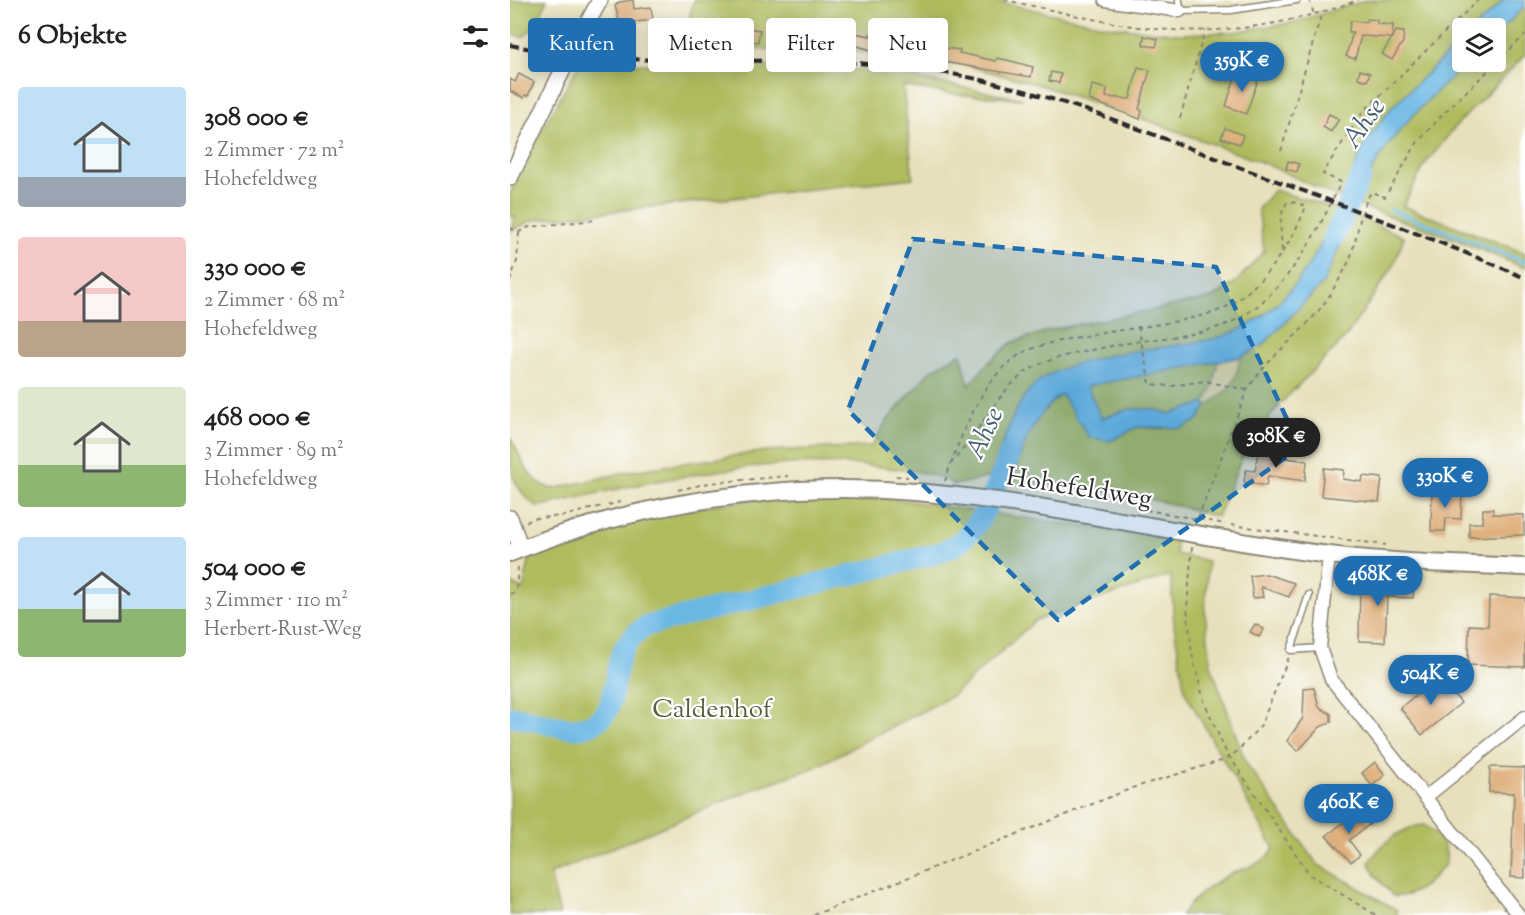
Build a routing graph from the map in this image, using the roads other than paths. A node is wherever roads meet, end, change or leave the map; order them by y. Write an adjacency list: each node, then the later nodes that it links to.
1 (600, 0): 5 (street)
2 (1105, 0): 4 (street)
3 (1297, 0): 4 (lane)
4 (1179, 5)
5 (510, 178)
6 (510, 518): 7 (street)
7 (515, 551): 8 (main road, Hohefeldweg)
8 (1329, 555): 9 (main road, Hohefeldweg); 11 (street)
9 (1525, 567)
10 (1309, 595): 11 (lane)
11 (1320, 648): 13 (street)
12 (1525, 717): 13 (street)
13 (1426, 797): 14 (street)
14 (1519, 915)

